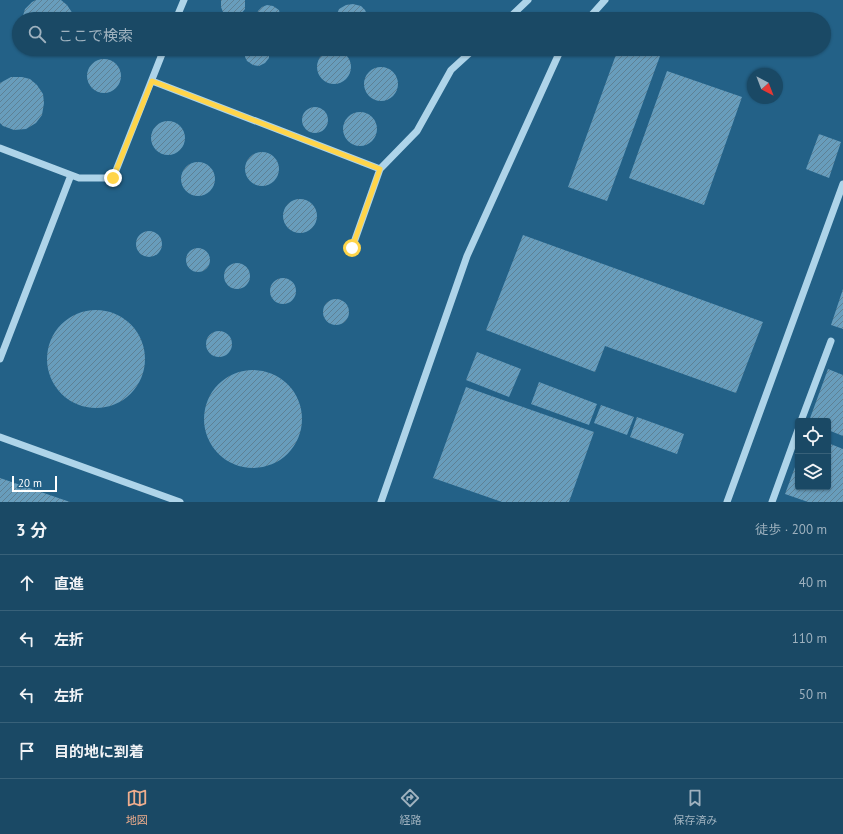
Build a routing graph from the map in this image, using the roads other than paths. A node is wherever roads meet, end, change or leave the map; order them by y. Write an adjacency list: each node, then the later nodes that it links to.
1 (184, 0): 4 (lane)
2 (528, 0): 5 (lane)
3 (605, 0): 6 (lane)
4 (179, 12)
5 (515, 12)
6 (594, 12)
7 (161, 56): 10 (lane)
8 (466, 56): 12 (lane)
9 (558, 56): 22 (lane)
10 (152, 81): 12 (lane); 13 (lane)
11 (0, 148): 13 (lane)
12 (380, 169): 15 (lane)
13 (71, 175): 17 (lane)
14 (843, 184): 23 (lane)
15 (352, 248)
16 (831, 341): 18 (lane)
17 (0, 359)
18 (803, 418)
19 (0, 437): 21 (lane)
20 (795, 438): 24 (lane)
21 (180, 502)
22 (380, 502)
23 (727, 502)
24 (772, 502)

